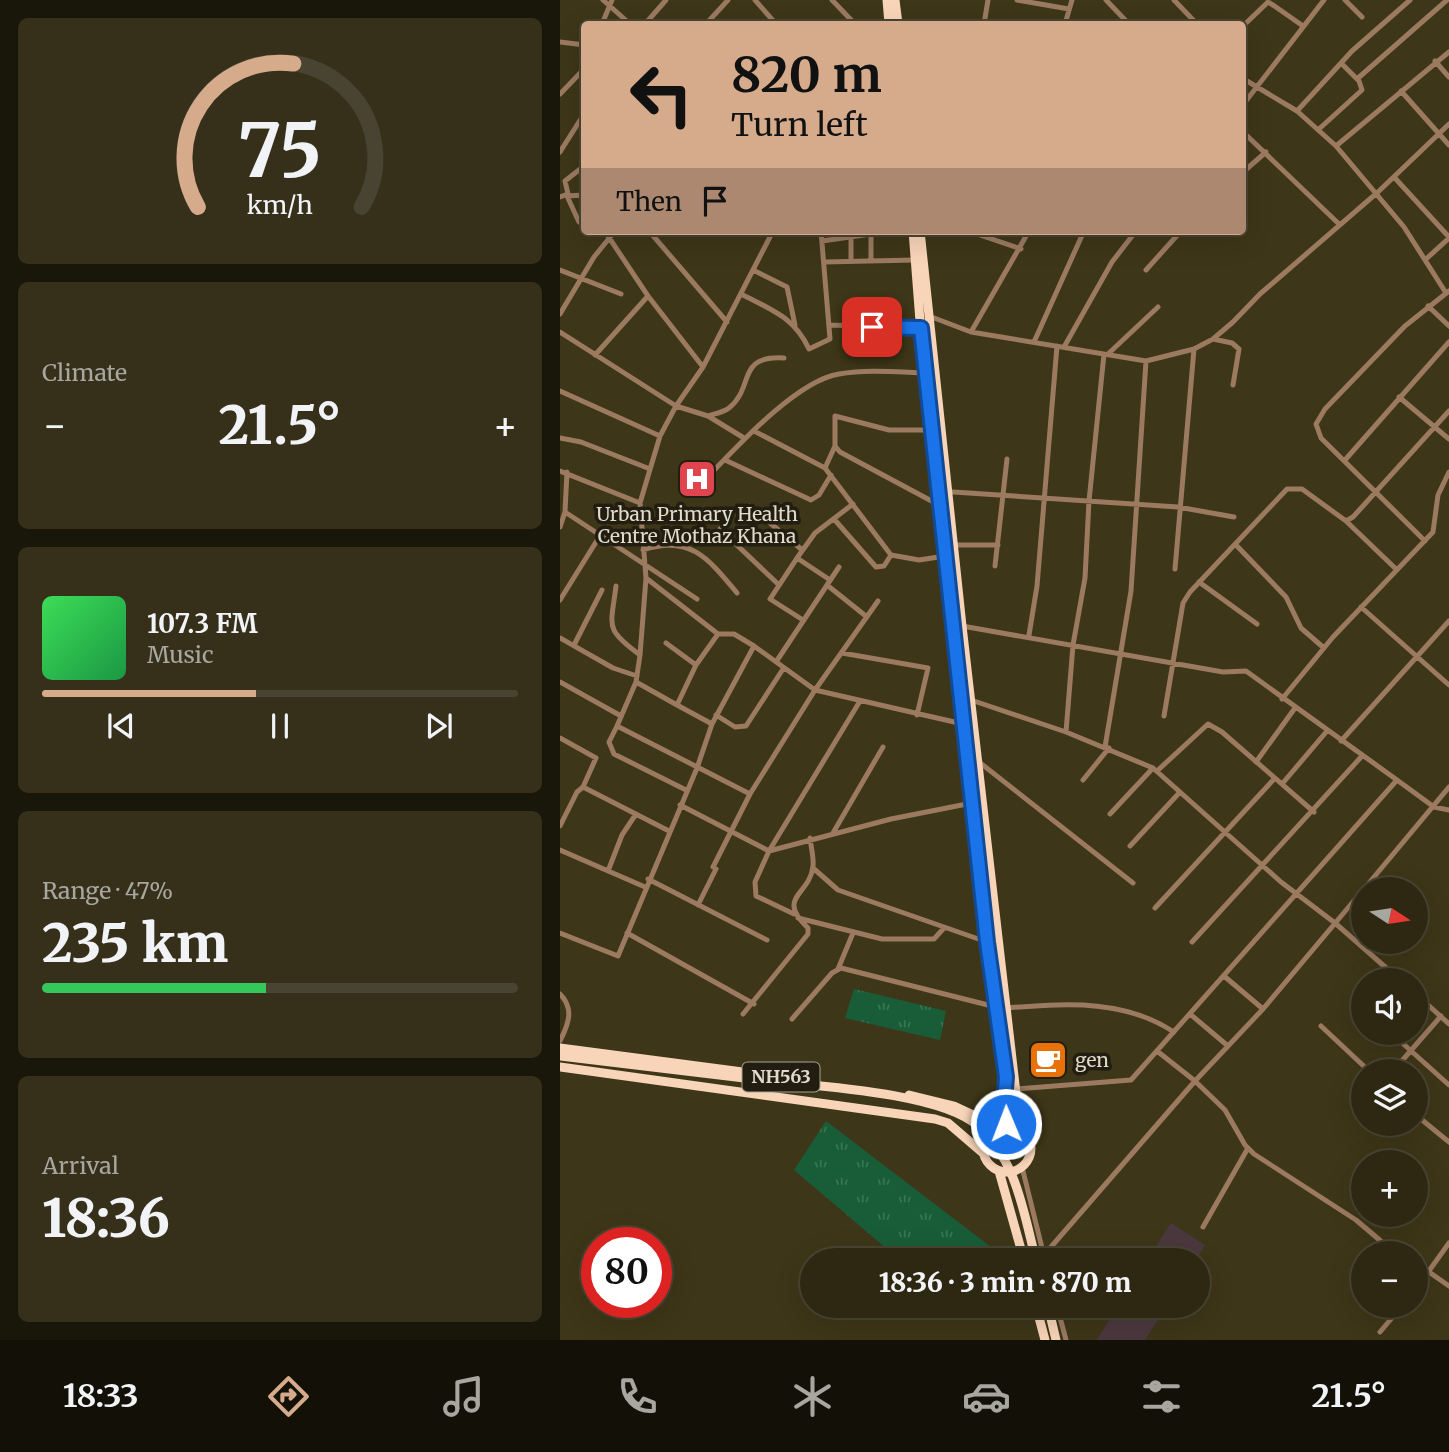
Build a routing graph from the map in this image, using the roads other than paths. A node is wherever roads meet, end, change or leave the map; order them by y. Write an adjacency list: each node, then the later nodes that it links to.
1 (666, 0): 25 (street)
2 (728, 0): 26 (street)
3 (755, 0): 19 (street)
4 (767, 0): 19 (street)
5 (832, 0): 28 (street)
6 (887, 0): 29 (highway)
7 (895, 0): 30 (highway)
8 (988, 0): 31 (street)
9 (1017, 0): 21 (street)
10 (1072, 0): 21 (street)
11 (1105, 0): 33 (street)
12 (1174, 0): 34 (street)
13 (1269, 0): 20 (street)
14 (1324, 0): 36 (street)
15 (1345, 0): 22 (street)
16 (1410, 0): 41 (street)
17 (1447, 0): 44 (street)
18 (608, 1): 23 (street); 24 (street)
19 (760, 6): 27 (street)
20 (1276, 7): 35 (street); 36 (street)
21 (1069, 9): 32 (street)
22 (1362, 17)
23 (603, 21)
24 (627, 21)
25 (648, 21)
26 (709, 21)
27 (773, 21)
28 (852, 21)
29 (889, 21)
30 (898, 21)
31 (984, 21)
32 (1066, 21)
33 (1126, 21)
34 (1194, 21)
35 (1246, 23)
36 (1303, 26): 46 (street)
37 (560, 42): 38 (street)
38 (581, 45)
39 (1449, 52): 40 (street)
40 (1435, 61): 43 (street); 47 (street)
41 (1341, 63): 44 (street); 50 (street)
42 (581, 72): 48 (street)
43 (1449, 77)
44 (1357, 79): 53 (street)
45 (1246, 82): 46 (street)
46 (1260, 87): 49 (street); 50 (street)
47 (1401, 91): 55 (street); 59 (street)
48 (560, 94)
49 (1246, 102)
50 (1297, 111): 53 (street)
51 (581, 119): 57 (street)
52 (1449, 124): 55 (street)
53 (1319, 129): 59 (street)
54 (1246, 134): 61 (street)
55 (1438, 135): 58 (street); 64 (street)
56 (560, 136): 57 (street)
57 (568, 143): 60 (street)
58 (1449, 145)
59 (1336, 146): 65 (street)
60 (560, 152)
61 (1266, 152): 63 (street); 69 (street)
62 (581, 168): 67 (street)
63 (1246, 170)
64 (1394, 177): 65 (street); 84 (street)
65 (1378, 192): 69 (street); 89 (street)
66 (581, 195): 67 (street)
67 (567, 196): 68 (street)
68 (579, 222)
69 (1340, 225): 112 (street)
70 (652, 235): 105 (street)
71 (772, 235): 94 (street)
72 (821, 235): 86 (street)
73 (852, 235): 85 (street)
74 (863, 235): 85 (street)
75 (871, 235): 91 (street)
76 (915, 235): 88 (highway)
77 (916, 235): 104 (highway)
78 (980, 235): 87 (street)
79 (1027, 235): 87 (street)
80 (1082, 235): 113 (street)
81 (1133, 235): 116 (street)
82 (1177, 235): 95 (street)
83 (608, 236): 96 (street); 100 (street)
84 (1449, 238): 89 (street)
85 (852, 239): 86 (street); 90 (street)
86 (822, 240): 92 (street)
87 (1021, 249): 111 (street)
88 (915, 260): 91 (street); 109 (highway)
89 (1425, 260): 97 (street)
90 (851, 261): 91 (street); 92 (street)
91 (871, 261)
92 (824, 262): 107 (street)
93 (560, 270): 96 (street)
94 (753, 270): 99 (street); 106 (street)
95 (1146, 270)
96 (582, 279): 98 (street); 103 (street)
97 (1448, 292): 101 (street)
98 (621, 294)
99 (741, 294): 105 (street); 106 (street)
100 (648, 296): 119 (street); 122 (street)
101 (1428, 306): 108 (street); 141 (street)
102 (1157, 307): 118 (street)
103 (560, 314)
104 (929, 316): 111 (street); 123 (highway)
105 (727, 322): 122 (street)
106 (795, 326): 107 (street)
107 (830, 326): 109 (street)
108 (1449, 326)
109 (921, 328): 124 (highway)
110 (560, 331): 119 (street)
111 (971, 332): 113 (street)
112 (1213, 339): 117 (street); 125 (street)
113 (1034, 342): 115 (street)
114 (1449, 342): 127 (street)
115 (1057, 345): 116 (street); 151 (street)
116 (1064, 347): 118 (street)
117 (1194, 349): 121 (street); 158 (street)
118 (1106, 354): 121 (street); 152 (street)
119 (595, 355): 128 (street)
120 (784, 358): 130 (street)
121 (1146, 361): 154 (street)
122 (703, 367): 128 (street)
123 (935, 372): 124 (street); 148 (highway)
124 (924, 373): 132 (highway); 133 (street)
125 (1233, 385)
126 (560, 391): 134 (street)
127 (1399, 397): 131 (street); 141 (street)
128 (676, 406): 130 (street); 134 (street)
129 (1449, 411): 131 (street)
130 (708, 416): 136 (street)
131 (1435, 428): 137 (street); 149 (street)
132 (932, 430): 138 (street); 148 (highway)
133 (754, 431): 136 (street); 142 (street)
134 (660, 436): 143 (street)
135 (560, 438): 143 (street)
136 (744, 438): 140 (street)
137 (1449, 439)
138 (835, 446): 142 (street); 156 (street)
139 (1007, 459): 150 (street)
140 (724, 460): 145 (street); 147 (street)
141 (1345, 460): 149 (street)
142 (825, 468): 145 (street)
143 (650, 469): 153 (street)
144 (563, 472): 153 (street); 159 (street)
145 (831, 475): 155 (street)
146 (1448, 476): 166 (street)
147 (701, 484)
148 (943, 492): 150 (street); 156 (highway); 167 (highway)
149 (1378, 492): 162 (street); 166 (street)
150 (1002, 496): 151 (street); 168 (street)
151 (1042, 500): 152 (street); 197 (street)
152 (1089, 501): 154 (street); 201 (street)
153 (640, 503): 171 (street)
154 (1135, 503): 158 (street); 206 (street)
155 (853, 504): 161 (street); 172 (street)
156 (939, 505): 173 (highway)
157 (750, 506): 170 (street)
158 (1178, 507): 160 (street); 178 (street)
159 (565, 512): 163 (street); 165 (street)
160 (1234, 517)
161 (834, 519): 170 (street); 172 (street)
162 (1346, 521): 169 (street); 179 (street)
163 (560, 527)
164 (720, 530): 183 (street)
165 (601, 534): 175 (street); 188 (street)
166 (1425, 541): 179 (street)
167 (953, 545): 168 (street); 195 (highway)
168 (998, 545): 176 (street)
169 (1236, 545): 182 (street); 203 (street)
170 (801, 549): 174 (street)
171 (643, 550): 175 (street); 186 (street)
172 (891, 555): 173 (street)
173 (945, 556): 226 (highway)
174 (797, 558): 181 (street); 183 (street)
175 (645, 564): 180 (street); 187 (street)
176 (995, 566)
177 (839, 567): 181 (street)
178 (1175, 569)
179 (1397, 570): 190 (street)
180 (646, 578): 196 (street); 205 (street)
181 (828, 582): 191 (street); 192 (street)
182 (1199, 582): 194 (street); 209 (street)
183 (779, 585): 192 (street)
184 (616, 586): 205 (street)
185 (602, 590): 200 (street)
186 (737, 593)
187 (697, 599)
188 (560, 600)
189 (878, 601): 191 (street)
190 (1361, 607): 203 (street); 207 (street)
191 (867, 617): 204 (street)
192 (803, 620): 208 (street)
193 (1449, 622): 207 (street)
194 (1258, 624)
195 (962, 625): 197 (street); 217 (highway)
196 (718, 634): 202 (street); 210 (street)
197 (1029, 635): 201 (street)
198 (560, 638): 200 (street)
199 (666, 643): 210 (street)
200 (574, 645): 212 (street)
201 (1073, 645): 206 (street); 229 (street)
202 (754, 646): 208 (street); 221 (street)
203 (1324, 648): 216 (street)
204 (842, 653): 215 (street); 222 (street)
205 (640, 654): 212 (street)
206 (1122, 654): 209 (street); 233 (street)
207 (1417, 657): 214 (street); 231 (street)
208 (776, 662): 211 (street)
209 (1172, 663): 216 (street); 224 (street)
210 (696, 664): 219 (street)
211 (783, 669): 215 (street); 221 (street)
212 (636, 679): 219 (street); 223 (street)
213 (560, 682): 223 (street)
214 (1449, 685)
215 (815, 690): 218 (street); 247 (street)
216 (1282, 699): 220 (street)
217 (971, 700): 229 (street); 235 (highway)
218 (860, 701): 222 (street); 263 (street)
219 (677, 705): 225 (street)
220 (1295, 708): 228 (street); 236 (street)
221 (716, 715): 225 (street)
222 (917, 715): 226 (street)
223 (621, 716): 227 (street)
224 (1164, 716)
225 (712, 724): 237 (street)
226 (963, 724): 248 (highway)
227 (617, 726): 237 (street); 245 (street)
228 (1327, 731): 231 (street); 242 (street)
229 (1066, 732): 233 (street)
230 (560, 738): 244 (street)
231 (1341, 741): 234 (street)
232 (883, 747): 259 (street)
233 (1107, 747): 238 (street); 240 (street)
234 (1362, 756): 241 (street); 252 (street)
235 (979, 762): 269 (street); 290 (highway)
236 (1256, 762): 238 (street); 239 (street)
237 (697, 768): 245 (street); 247 (street)
238 (1155, 770): 246 (street); 254 (street)
239 (1275, 778): 242 (street); 258 (street)
240 (1083, 780)
241 (1397, 780): 250 (street); 271 (street)
242 (1282, 784): 252 (street)
243 (1449, 786): 250 (street)
244 (583, 787): 253 (street); 255 (street)
245 (686, 790): 249 (street)
246 (1180, 792): 258 (street); 261 (street)
247 (750, 794): 256 (street)
248 (972, 803): 259 (street); 282 (highway)
249 (680, 805): 256 (street); 257 (street)
250 (1434, 807): 251 (street); 267 (street)
251 (1449, 810)
252 (1314, 812): 264 (street)
253 (636, 814): 257 (street); 266 (street)
254 (1110, 814)
255 (560, 826)
256 (731, 830): 263 (street); 273 (street)
257 (669, 831): 268 (street)
258 (1225, 832): 264 (street); 274 (street)
259 (833, 833): 260 (street)
260 (810, 838): 263 (street); 265 (street)
261 (1130, 846)
262 (560, 850): 266 (street)
263 (769, 851): 275 (street)
264 (1261, 865): 271 (street); 283 (street)
265 (813, 868): 275 (street); 277 (street)
266 (608, 871): 270 (street)
267 (1374, 877)
268 (648, 879): 270 (street); 273 (street)
269 (1133, 883)
270 (645, 887): 279 (street)
271 (1297, 894): 276 (street); 286 (street)
272 (1351, 904): 276 (street)
273 (698, 905): 281 (street)
274 (1155, 908)
275 (795, 916): 280 (street); 288 (street)
276 (1335, 923): 284 (street); 291 (street)
277 (944, 928): 280 (street); 282 (street)
278 (560, 933): 279 (street)
279 (627, 933): 288 (street)
280 (853, 933): 285 (street)
281 (767, 940)
282 (987, 942): 290 (highway)
283 (1192, 942)
284 (1386, 968)
285 (838, 969): 290 (street); 295 (street)
286 (1224, 976): 291 (street); 293 (street)
287 (560, 994): 299 (street)
288 (754, 1004): 292 (street)
289 (1428, 1005): 294 (street)
290 (1000, 1008): 298 (street); 311 (highway); 313 (highway)
291 (1263, 1009): 301 (street)
292 (743, 1014)
293 (1190, 1014): 298 (street); 301 (street)
294 (1441, 1016): 296 (street); 304 (street)
295 (792, 1019)
296 (1449, 1024)
297 (1321, 1026): 306 (street)
298 (1174, 1032): 303 (street)
299 (560, 1041)
300 (1404, 1045): 304 (street)
301 (1228, 1046): 309 (street)
302 (560, 1048): 313 (highway, NH563)
303 (1157, 1051): 309 (street); 311 (street)
304 (1410, 1051): 307 (street); 310 (street)
305 (560, 1056): 324 (highway, bridge)
306 (1355, 1059)
307 (1403, 1059)
308 (560, 1067): 317 (highway, NH563)
309 (1195, 1081): 316 (street); 326 (street)
310 (1449, 1085)
311 (1014, 1089): 314 (highway)
312 (1428, 1125): 315 (street)
313 (999, 1126): 314 (highway, NH563); 317 (highway)
314 (1020, 1128): 318 (highway)
315 (1449, 1142)
316 (1248, 1148): 320 (street); 321 (street)
317 (983, 1153): 319 (highway, NH563)
318 (1022, 1167): 319 (highway); 325 (street)
319 (999, 1171): 323 (highway)
320 (1203, 1227)
321 (1381, 1241)
322 (1449, 1243): 327 (street)
323 (1021, 1248)
324 (1038, 1248)
325 (1039, 1248)
326 (1050, 1248)
327 (1429, 1272): 328 (street)
328 (1449, 1286)
329 (1039, 1318): 334 (highway)
330 (1051, 1318): 335 (highway)
331 (1060, 1318): 336 (street)
332 (1392, 1318): 333 (street)
333 (1380, 1332)
334 (1045, 1340)
335 (1056, 1340)
336 (1066, 1340)

